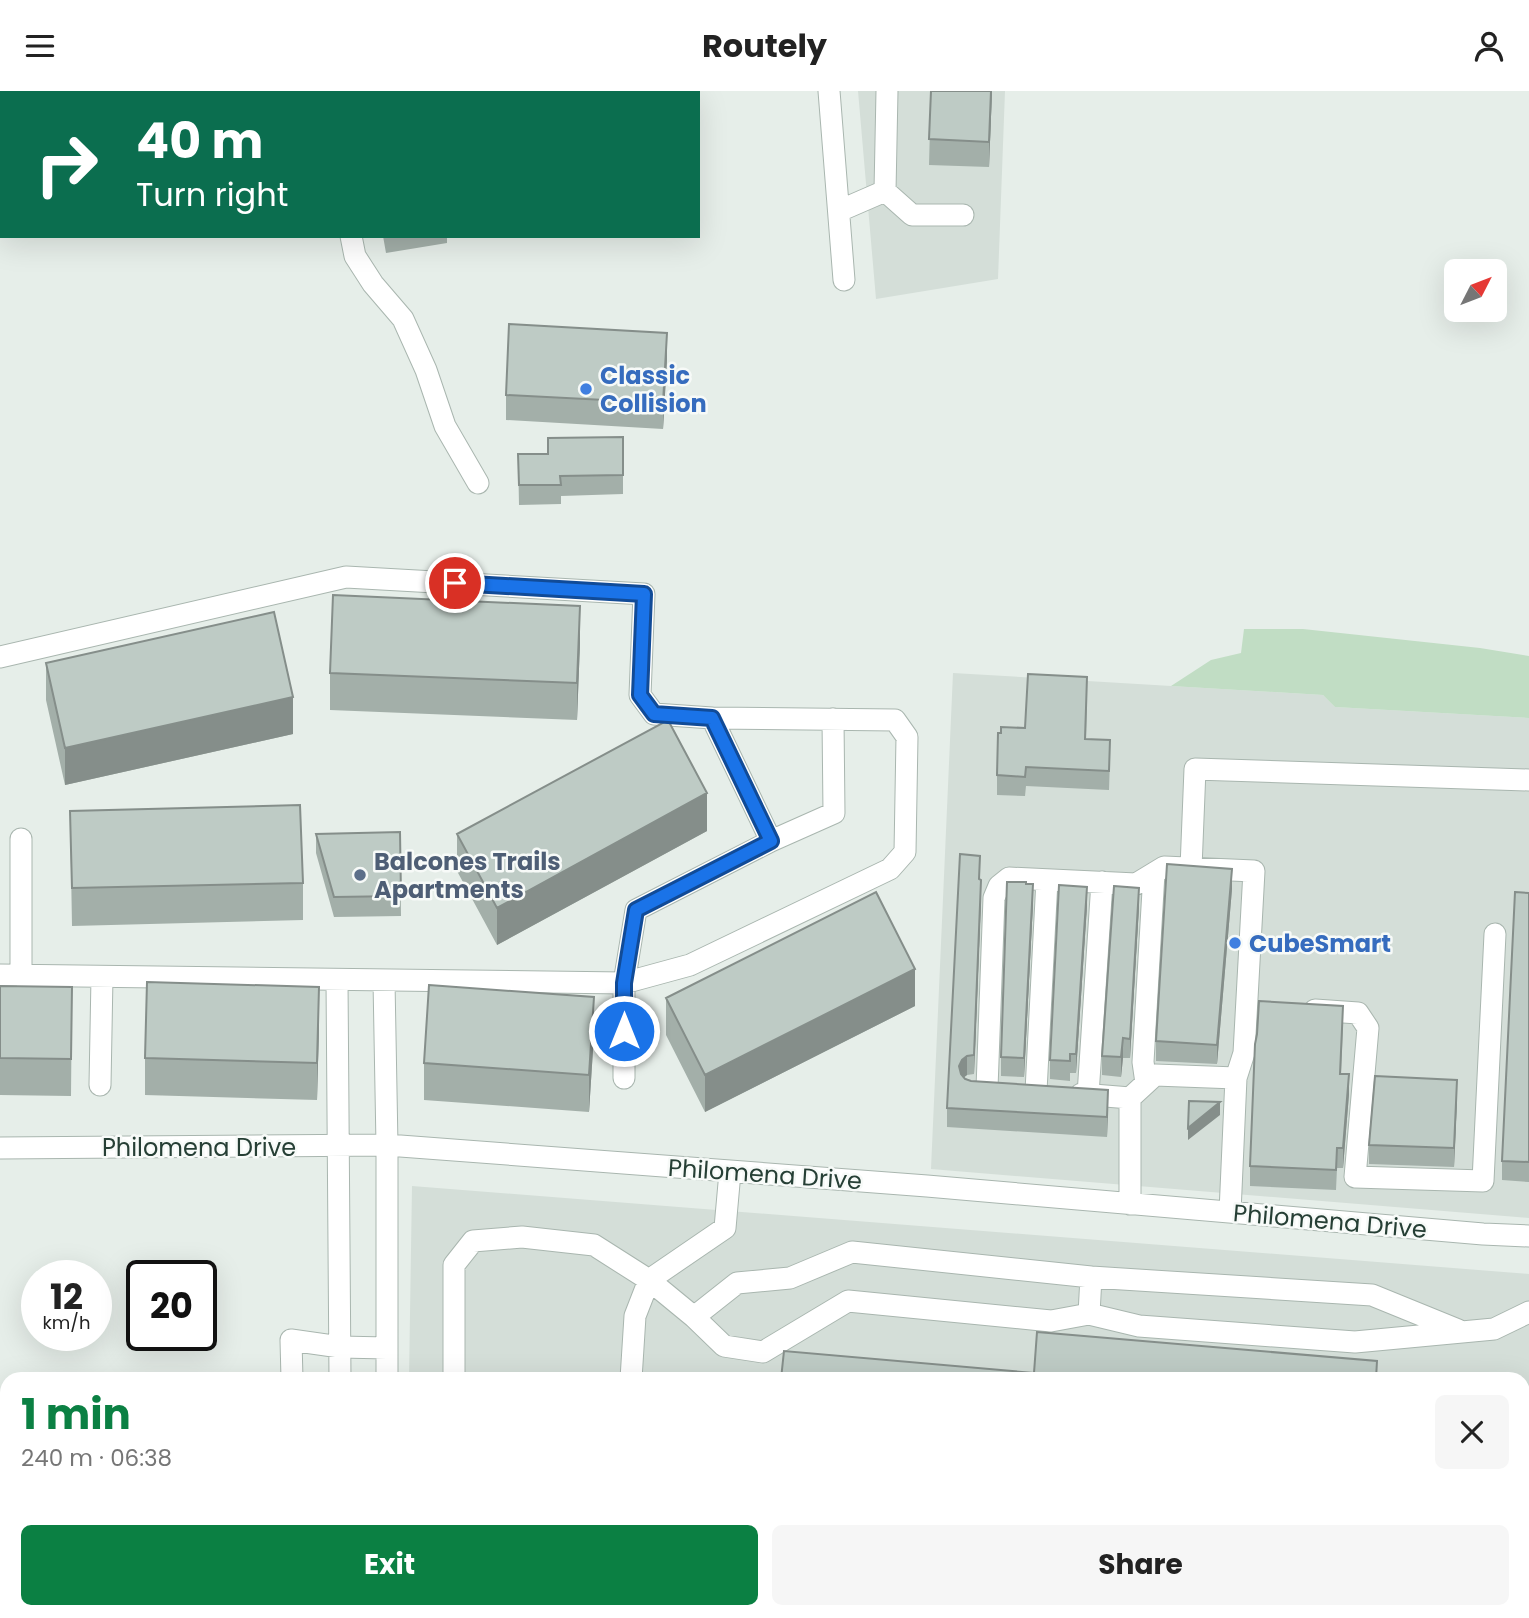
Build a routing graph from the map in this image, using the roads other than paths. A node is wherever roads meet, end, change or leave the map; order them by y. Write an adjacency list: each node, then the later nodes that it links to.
1 (829, 91): 4 (street)
2 (887, 91): 3 (street)
3 (885, 191): 4 (street); 5 (street)
4 (839, 211): 7 (street)
5 (963, 215)
6 (351, 238): 8 (street)
7 (844, 281)
8 (478, 483)
9 (0, 657): 10 (street)
10 (712, 718): 11 (street); 14 (street)
11 (833, 719): 14 (street); 24 (street)
12 (1529, 780): 15 (street)
13 (21, 839): 20 (street)
14 (771, 841): 24 (street)
15 (1191, 868): 16 (street); 27 (street)
16 (1154, 873): 18 (street); 28 (street)
17 (1047, 880): 18 (street); 30 (street); 30 (street)
18 (1102, 883): 31 (street)
19 (1495, 934): 25 (street)
20 (11, 976): 21 (street)
21 (102, 977): 22 (street); 29 (street)
22 (337, 980): 23 (street); 34 (street)
23 (384, 981): 24 (street); 33 (street)
24 (624, 983): 26 (street)
25 (1289, 1009)
26 (624, 1078)
27 (1236, 1078): 28 (street); 38 (street)
28 (1146, 1083): 32 (street)
29 (100, 1084)
30 (1049, 1092): 31 (street)
31 (1088, 1095): 32 (street)
32 (1130, 1098): 37 (street)
33 (387, 1145): 34 (street, Philomena Drive); 36 (street, Philomena Drive); 47 (street)
34 (338, 1146): 35 (street, Philomena Drive); 46 (street)
35 (0, 1147)
36 (730, 1171): 37 (street, Philomena Drive); 41 (street)
37 (1130, 1204): 38 (street, Philomena Drive)
38 (1230, 1212): 39 (street, Philomena Drive)
39 (1529, 1236)
40 (1091, 1276): 43 (street); 44 (street); 45 (street)
41 (649, 1280): 44 (street); 51 (street); 52 (street)
42 (1529, 1312): 45 (street)
43 (1088, 1314): 44 (street); 45 (street)
44 (694, 1317)
45 (1463, 1332)
46 (340, 1347): 47 (street); 48 (street); 49 (street)
47 (387, 1348): 50 (street)
48 (292, 1372)
49 (340, 1372)
50 (387, 1372)
51 (454, 1372)
52 (631, 1372)

